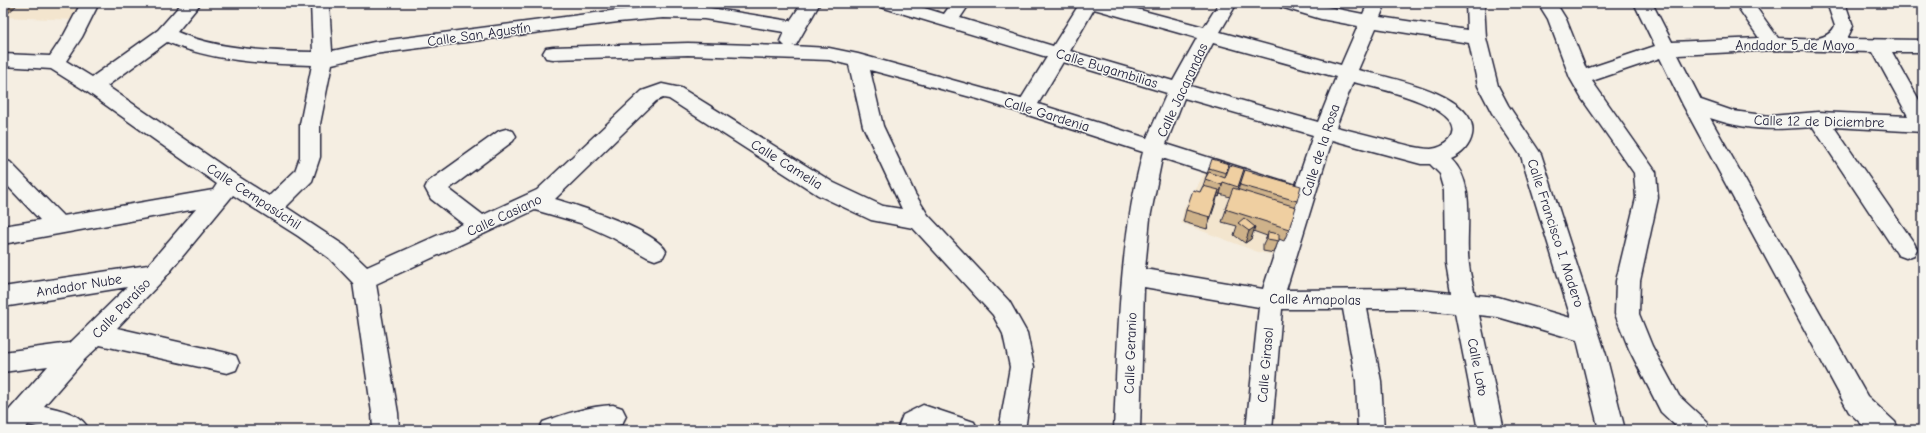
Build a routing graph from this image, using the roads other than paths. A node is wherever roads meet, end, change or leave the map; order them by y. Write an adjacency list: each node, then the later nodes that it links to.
1 (90, 3): 33 (street)
2 (192, 3): 19 (street)
3 (320, 3): 30 (street)
4 (811, 3): 18 (street)
5 (887, 3): 17 (street, Calle Bugambilias)
6 (960, 3): 17 (street)
7 (1089, 3): 29 (street)
8 (1094, 3): 20 (street)
9 (1228, 3): 20 (street, Calle Jacarandas)
10 (1287, 3): 16 (street)
11 (1475, 3): 21 (street, Calle Francisco I. Madero)
12 (1547, 3): 35 (street)
13 (1643, 3): 26 (street)
14 (1744, 3): 22 (street)
15 (1836, 3): 23 (street)
16 (1374, 12): 21 (street); 34 (street, Calle de la Rosa)
17 (948, 21): 29 (street, Calle Bugambilias)
18 (795, 28): 27 (street); 30 (street, Calle San Agustín)
19 (165, 34): 30 (street, Calle San Agustín); 36 (street)
20 (1208, 36): 34 (street); 37 (street, Calle Jacarandas)
21 (1477, 38): 66 (street, Calle Francisco I. Madero)
22 (1773, 44): 23 (street, Andador 5 de Mayo); 26 (street, Andador 5 de Mayo)
23 (1826, 45): 24 (street, Andador 5 de Mayo)
24 (1879, 45): 25 (street, Andador 5 de Mayo); 42 (street)
25 (1923, 46)
26 (1667, 49): 35 (street, Andador 5 de Mayo); 39 (street)
27 (785, 53): 28 (street, Calle Gardenia); 32 (street, Calle Gardenia)
28 (552, 54)
29 (1059, 54): 37 (street, Calle Bugambilias); 40 (street)
30 (323, 59): 51 (street)
31 (3, 60): 33 (street, Calle Cempasúchil)
32 (858, 60): 40 (street, Calle Gardenia); 52 (street)
33 (55, 63): 36 (street, Calle Cempasúchil)
34 (1347, 73): 43 (street, Calle de la Rosa); 46 (street)
35 (1580, 78): 83 (street)
36 (93, 86): 48 (street, Calle Cempasúchil)
37 (1178, 90): 43 (street, Calle Bugambilias); 45 (street, Calle Jacarandas)
38 (662, 91): 50 (street, Calle Casiano); 52 (street, Calle Camelia)
39 (1693, 105): 41 (street, Calle 12 de Diciembre); 84 (street)
40 (1026, 107): 45 (street, Calle Gardenia)
41 (1818, 119): 42 (street, Calle 12 de Diciembre); 56 (street)
42 (1923, 124)
43 (1324, 132): 46 (street, Calle Bugambilias); 49 (street, Calle de la Rosa)
44 (506, 136): 54 (street)
45 (1155, 148): 49 (street, Calle Gardenia); 59 (street, Calle Jacarandas)
46 (1428, 156): 64 (street)
47 (3, 168): 53 (street)
48 (225, 190): 51 (street, Calle Cempasúchil); 53 (street); 58 (street, Calle Paraíso)
49 (1305, 196): 62 (street, Calle de la Rosa)
50 (535, 202): 54 (street, Calle Casiano); 57 (street)
51 (271, 208): 60 (street, Calle Cempasúchil)
52 (920, 221): 77 (street)
53 (59, 226): 55 (street)
54 (482, 226): 60 (street, Calle Casiano)
55 (3, 235)
56 (1906, 249)
57 (655, 251)
58 (154, 273): 61 (street, Andador Nube); 65 (street, Calle Paraíso)
59 (1133, 276): 62 (street, Calle Amapolas); 78 (street, Calle Geranio)
60 (364, 279): 74 (street)
61 (3, 297)
62 (1271, 300): 63 (street, Calle Amapolas); 79 (street, Calle Girasol)
63 (1353, 300): 64 (street, Calle Amapolas); 80 (street)
64 (1466, 303): 66 (street, Calle Amapolas); 81 (street, Calle Loto)
65 (96, 334): 67 (street, Calle Paraíso); 69 (street)
66 (1591, 344): 82 (street, Calle Francisco I. Madero)
67 (76, 352): 68 (street); 71 (street, Calle Paraíso)
68 (3, 362)
69 (227, 364)
70 (614, 416): 75 (street)
71 (16, 421): 73 (street)
72 (917, 423): 76 (street)
73 (76, 430)
74 (386, 430)
75 (552, 430)
76 (965, 430)
77 (1012, 430)
78 (1127, 430)
79 (1259, 430)
80 (1372, 430)
81 (1491, 430)
82 (1612, 430)
83 (1698, 430)
84 (1886, 430)

